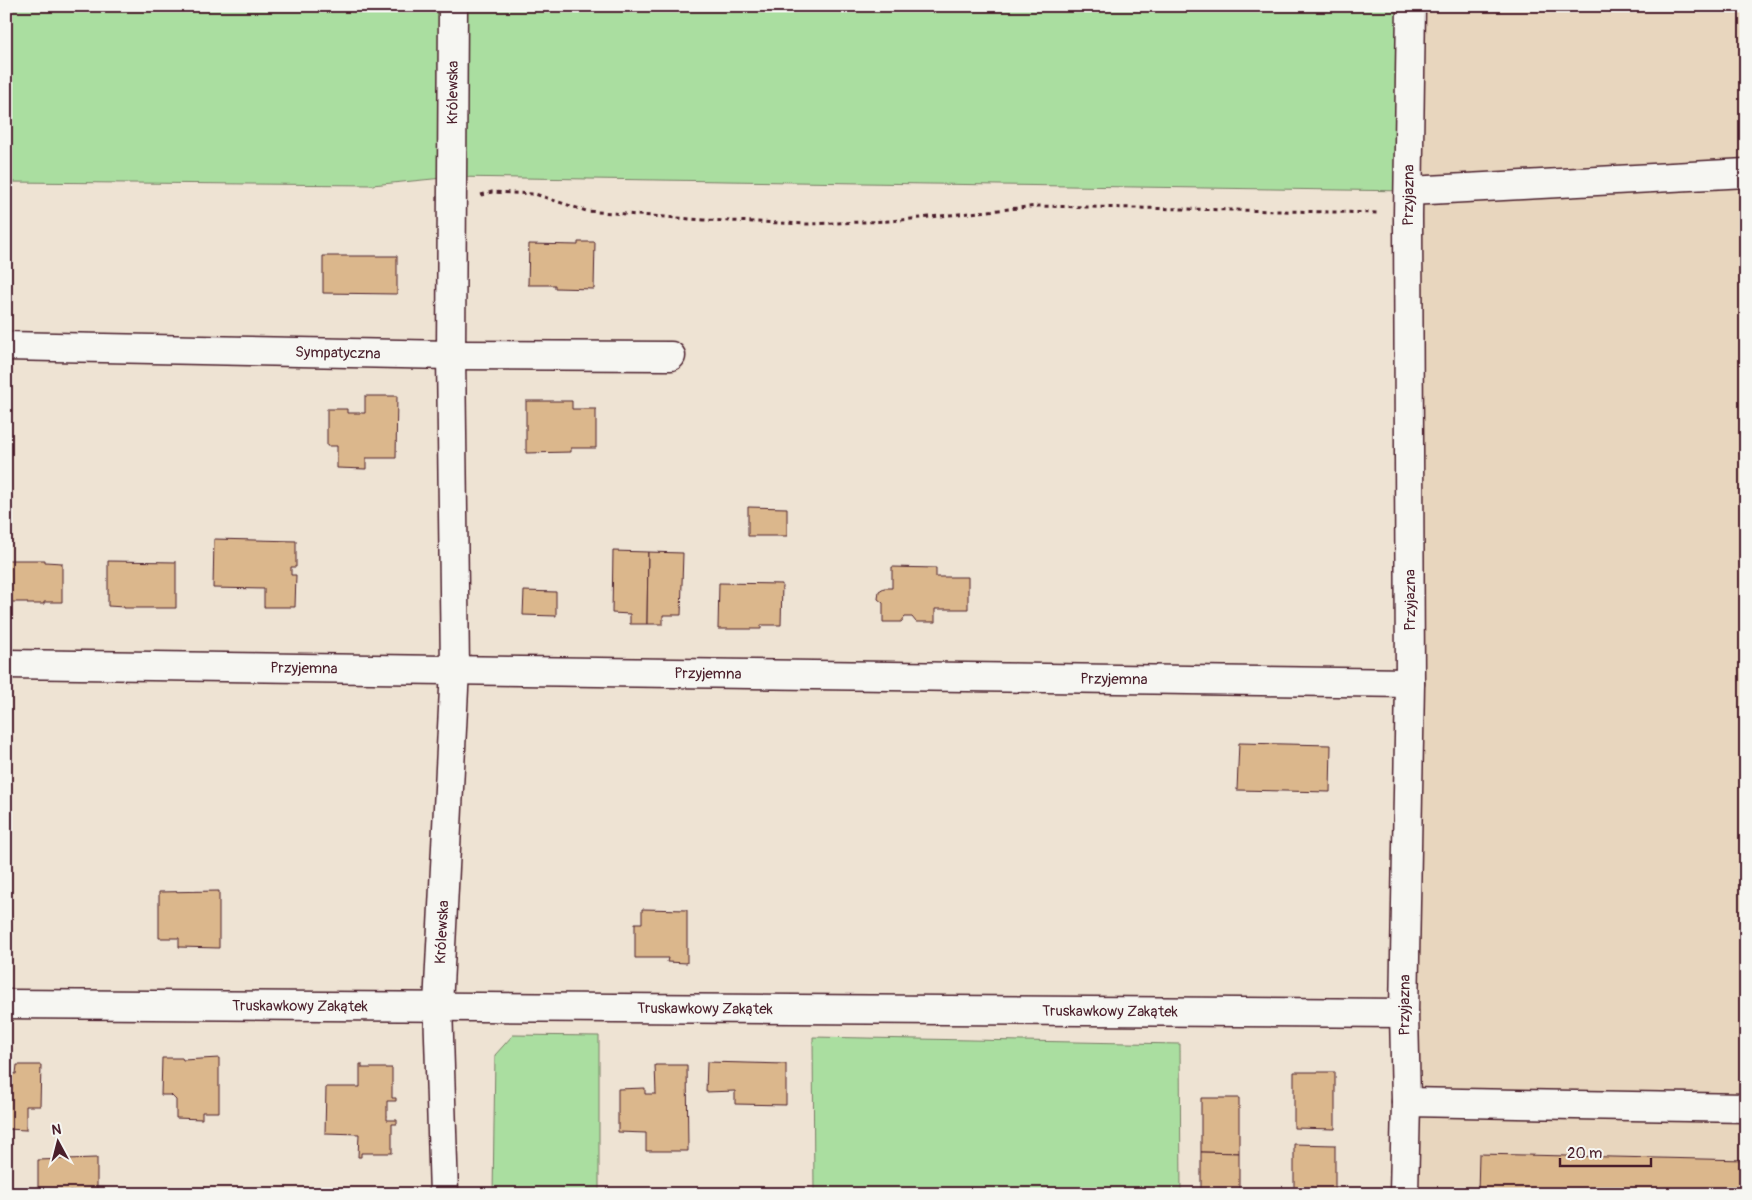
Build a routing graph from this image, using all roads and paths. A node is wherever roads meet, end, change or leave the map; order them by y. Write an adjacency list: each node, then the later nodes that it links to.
1 (453, 6): 5 (street, Królewska)
2 (1410, 6): 4 (street, Przyjazna)
3 (1746, 173): 4 (street)
4 (1409, 203): 5 (path); 11 (street, Przyjazna)
5 (453, 204): 7 (street, Królewska)
6 (6, 346): 7 (street, Sympatyczna)
7 (451, 355): 8 (street, Sympatyczna); 10 (street, Królewska)
8 (671, 356)
9 (6, 664): 10 (street, Przyjemna)
10 (454, 669): 11 (street, Przyjemna); 13 (street, Królewska)
11 (1410, 683): 14 (street, Przyjazna)
12 (6, 1004): 13 (street, Truskawkowy Zakątek)
13 (438, 1006): 14 (street, Truskawkowy Zakątek); 17 (street, Królewska)
14 (1404, 1013): 15 (street, Przyjazna)
15 (1406, 1102): 16 (street); 18 (street, Przyjazna)
16 (1746, 1108)
17 (444, 1194)
18 (1404, 1194)

